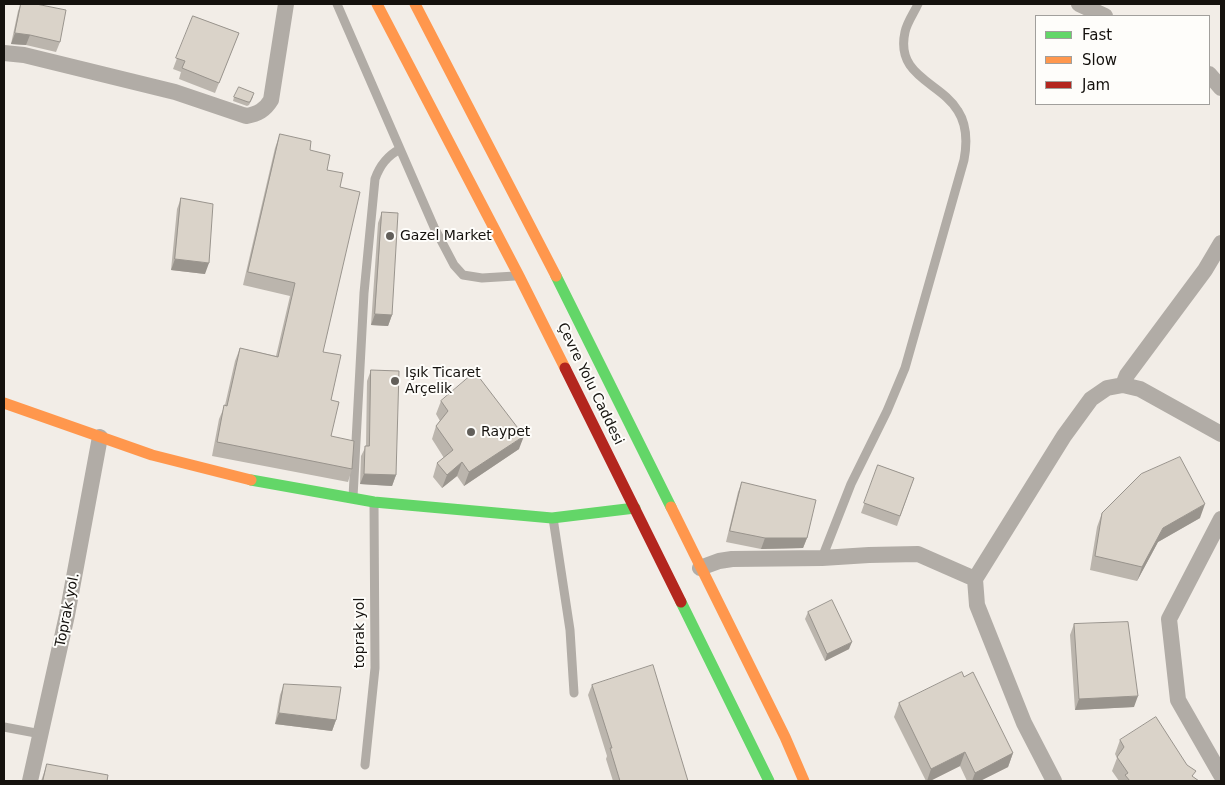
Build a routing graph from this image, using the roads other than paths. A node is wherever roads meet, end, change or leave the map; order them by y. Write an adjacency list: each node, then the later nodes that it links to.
1 (286, 4): 8 (street)
2 (337, 4): 11 (lane)
3 (378, 4): 13 (main road, Çevre Yolu Caddesi)
4 (415, 4): 24 (main road, Çevre Yolu Caddesi)
5 (918, 4): 23 (lane)
6 (1081, 4): 7 (street)
7 (1103, 15)
8 (4, 53)
9 (1210, 75): 10 (street)
10 (1221, 88)
11 (400, 149): 13 (lane); 18 (lane)
12 (1221, 242): 14 (street)
13 (519, 276): 20 (main road, Çevre Yolu Caddesi)
14 (1123, 385): 16 (street); 25 (street)
15 (4, 403): 17 (main road)
16 (1221, 434)
17 (100, 437): 18 (main road); 28 (street, Toprak yol.)
18 (352, 498): 19 (main road)
19 (374, 502): 21 (main road); 29 (lane, toprak yol)
20 (635, 508): 21 (main road); 32 (main road, Çevre Yolu Caddesi)
21 (552, 518): 26 (lane)
22 (1221, 519): 30 (street)
23 (822, 558): 24 (street); 25 (street)
24 (700, 568): 33 (main road, Çevre Yolu Caddesi)
25 (975, 579): 34 (street)
26 (574, 694)
27 (4, 727): 28 (lane)
28 (41, 734): 31 (street, Toprak yol.)
29 (366, 765)
30 (1221, 776)
31 (30, 781)
32 (769, 781)
33 (804, 781)
34 (1054, 781)

